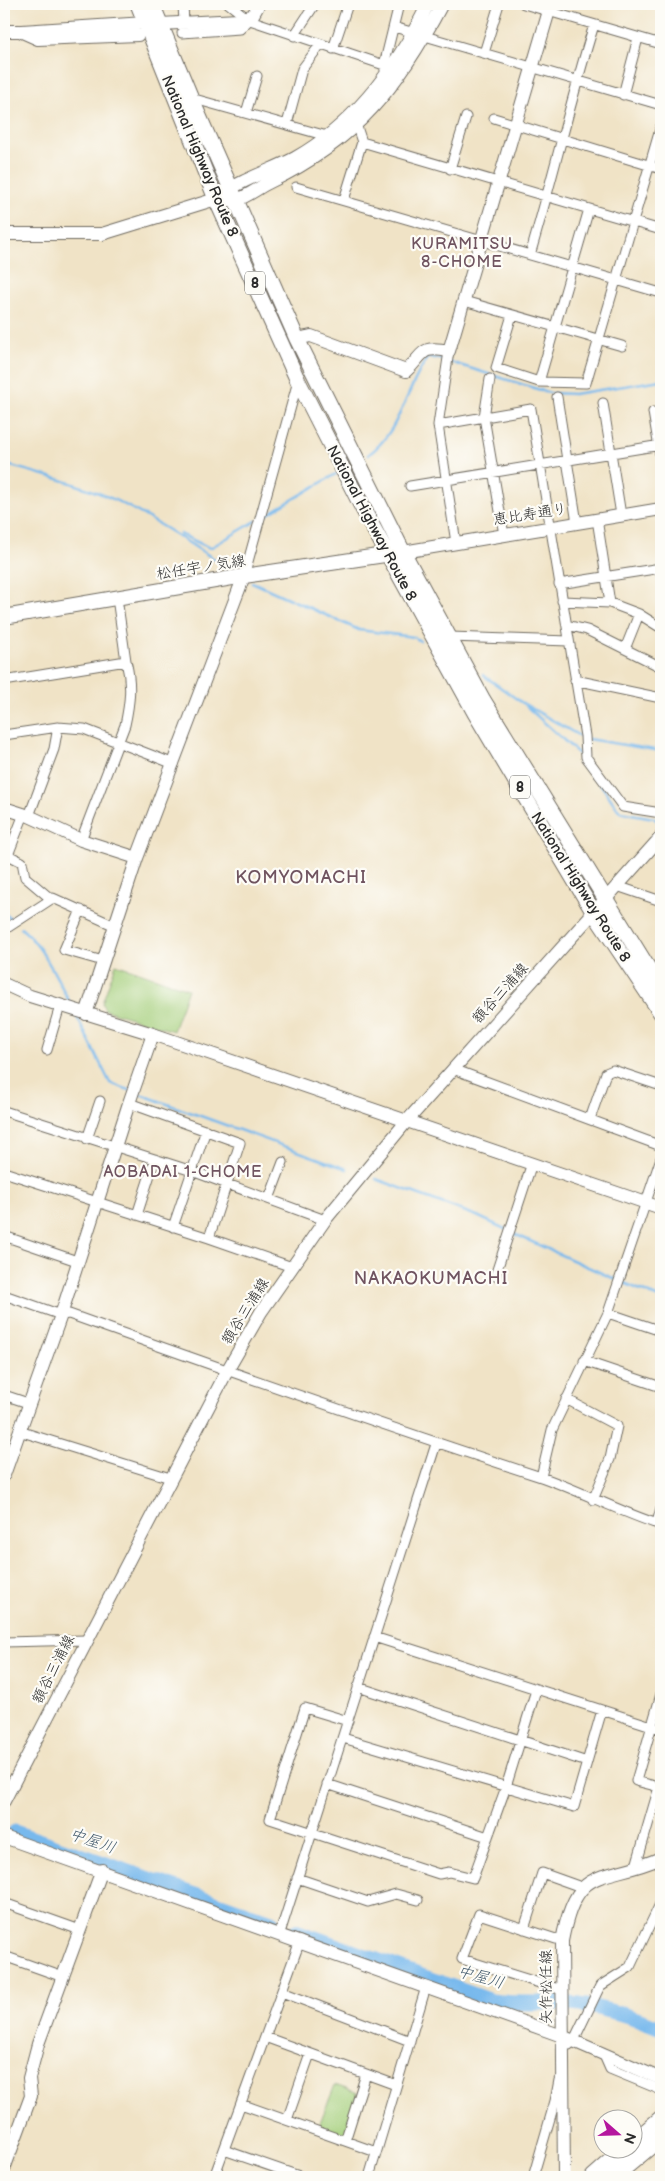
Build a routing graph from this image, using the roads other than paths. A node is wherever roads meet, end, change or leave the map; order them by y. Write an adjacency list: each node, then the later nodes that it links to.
1 (138, 4): 18 (highway, National Highway Route 8 / 8)
2 (152, 4): 14 (highway, National Highway Route 8 / 8)
3 (182, 4): 17 (street)
4 (229, 4): 13 (street)
5 (315, 4): 21 (street)
6 (348, 4): 25 (street)
7 (399, 4): 16 (street)
8 (428, 4): 20 (street)
9 (442, 4): 20 (street)
10 (499, 4): 26 (street)
11 (524, 4): 12 (street)
12 (550, 7): 15 (street); 27 (street)
13 (252, 14): 17 (street); 21 (street)
14 (160, 24): 17 (street); 32 (highway, National Highway Route 8 / 8)
15 (594, 25): 22 (street); 30 (street)
16 (394, 27): 20 (street); 28 (street)
17 (183, 28)
18 (142, 29): 19 (street); 51 (highway, National Highway Route 8 / 8)
19 (4, 31)
20 (419, 35): 26 (street); 28 (street); 39 (street)
21 (294, 36): 24 (street)
22 (638, 38): 23 (street); 31 (street)
23 (661, 44)
24 (320, 45): 25 (street); 37 (street)
25 (333, 49): 28 (street)
26 (484, 53): 27 (street)
27 (532, 67): 30 (street); 38 (street)
28 (385, 70): 41 (street)
29 (257, 76): 34 (street)
30 (577, 80): 31 (street); 42 (street)
31 (623, 94): 33 (street)
32 (191, 98): 34 (street); 49 (highway, National Highway Route 8 / 8)
33 (661, 105)
34 (246, 113): 37 (street)
35 (466, 117): 45 (street)
36 (494, 118): 38 (street)
37 (287, 124): 41 (street)
38 (516, 125): 42 (street); 47 (street)
39 (357, 126): 43 (street); 49 (street)
40 (661, 126): 44 (street)
41 (328, 136): 49 (street)
42 (561, 138): 44 (street); 50 (street)
43 (362, 142): 45 (street); 52 (street)
44 (650, 165): 46 (street); 54 (street)
45 (450, 169): 47 (street)
46 (661, 169)
47 (498, 182): 50 (street); 57 (street)
48 (296, 187): 52 (street)
49 (233, 194): 51 (street); 65 (highway, National Highway Route 8 / 8)
50 (547, 197): 53 (street); 58 (street)
51 (216, 199): 56 (street); 70 (highway, National Highway Route 8 / 8)
52 (344, 200): 57 (street)
53 (590, 209): 54 (street); 59 (street)
54 (634, 221): 55 (street); 60 (street)
55 (661, 230)
56 (4, 234)
57 (482, 240): 58 (street); 62 (street)
58 (530, 255): 59 (street)
59 (572, 267): 60 (street); 64 (street)
60 (616, 280): 61 (street); 66 (street)
61 (661, 293)
62 (464, 301): 63 (street); 68 (street)
63 (512, 315): 64 (street); 71 (street)
64 (554, 326): 66 (street); 71 (street)
65 (297, 339): 68 (street); 92 (highway, National Highway Route 8 / 8)
66 (598, 340): 67 (street); 71 (street)
67 (622, 346)
68 (448, 357): 76 (street)
69 (490, 379): 75 (street)
70 (298, 381): 93 (highway, National Highway Route 8 / 8); 95 (street)
71 (539, 382)
72 (557, 397): 80 (street)
73 (602, 403): 78 (street)
74 (652, 412): 77 (street)
75 (484, 417): 76 (street); 81 (street); 82 (street)
76 (438, 425): 83 (street)
77 (660, 445): 78 (street); 79 (street)
78 (611, 454): 80 (street); 86 (street)
79 (661, 460)
80 (566, 461): 81 (street); 88 (street)
81 (540, 466): 82 (street); 89 (street)
82 (494, 474): 83 (street); 90 (street)
83 (445, 481): 84 (street); 91 (street)
84 (410, 486)
85 (661, 509): 86 (street, 恵比寿通り)
86 (621, 515): 87 (street, 恵比寿通り)
87 (598, 519): 88 (street, 恵比寿通り); 96 (street)
88 (576, 523): 89 (street, 恵比寿通り)
89 (550, 528): 90 (street, 恵比寿通り); 97 (street)
90 (504, 535): 91 (street, 恵比寿通り)
91 (456, 543): 92 (street, 恵比寿通り)
92 (403, 552): 93 (main road, 松任宇ノ気線); 105 (highway, National Highway Route 8 / 8)
93 (388, 555): 95 (main road, 松任宇ノ気線); 129 (highway, National Highway Route 8 / 8)
94 (661, 568): 96 (street)
95 (244, 576): 98 (main road, 松任宇ノ気線); 116 (street)
96 (607, 578): 97 (street); 100 (street)
97 (559, 584): 99 (street)
98 (118, 598): 102 (main road, 松任宇ノ気線); 108 (street)
99 (562, 601): 100 (street); 103 (street)
100 (610, 603): 101 (street)
101 (639, 614): 104 (street); 107 (street)
102 (4, 617)
103 (567, 625): 106 (street); 107 (street)
104 (661, 625)
105 (450, 638): 106 (street); 126 (highway, National Highway Route 8 / 8)
106 (569, 641): 111 (street)
107 (625, 649): 109 (street)
108 (126, 661): 110 (street); 115 (street)
109 (661, 667)
110 (4, 680)
111 (575, 680): 112 (street); 118 (street)
112 (661, 698)
113 (58, 726): 114 (street); 115 (street); 119 (street)
114 (4, 735)
115 (118, 742): 116 (street); 121 (street)
116 (174, 764): 123 (street)
117 (4, 808): 119 (street)
118 (661, 813)
119 (26, 815): 121 (street); 122 (street)
120 (661, 837): 124 (street, 額谷三浦線)
121 (81, 840): 123 (street)
122 (6, 854): 125 (street)
123 (137, 858): 130 (street)
124 (617, 886): 126 (street, 額谷三浦線); 127 (street)
125 (51, 900): 128 (street); 131 (street)
126 (604, 900): 129 (street, 額谷三浦線); 134 (highway, National Highway Route 8 / 8)
127 (661, 901)
128 (81, 910): 130 (street); 132 (street)
129 (594, 913): 136 (highway, National Highway Route 8 / 8); 139 (street, 額谷三浦線)
130 (115, 926): 132 (street)
131 (4, 930)
132 (103, 961): 135 (street)
133 (4, 984): 135 (street)
134 (661, 989)
135 (74, 1010): 137 (street); 138 (street)
136 (661, 1013)
137 (153, 1034): 141 (street); 145 (street)
138 (47, 1050)
139 (454, 1069): 144 (street); 145 (street, 額谷三浦線)
140 (661, 1086): 144 (street)
141 (131, 1096): 146 (street); 149 (street)
142 (100, 1101): 147 (street)
143 (4, 1111): 147 (street)
144 (590, 1119): 148 (street)
145 (406, 1122): 153 (street); 162 (street, 額谷三浦線)
146 (206, 1130): 155 (street); 156 (street)
147 (87, 1139): 149 (street)
148 (661, 1146)
149 (114, 1148): 151 (street); 159 (street)
150 (661, 1158): 158 (street)
151 (155, 1160): 155 (street); 161 (street)
152 (283, 1162): 157 (street)
153 (532, 1163): 158 (street); 168 (street)
154 (4, 1172): 159 (street)
155 (192, 1172): 156 (street); 163 (street)
156 (227, 1184): 157 (street); 165 (street)
157 (269, 1199): 162 (street)
158 (645, 1203): 160 (street); 170 (street)
159 (96, 1204): 161 (street); 166 (street)
160 (661, 1208)
161 (137, 1214): 163 (street)
162 (324, 1220): 167 (street, 額谷三浦線)
163 (173, 1227): 165 (street)
164 (4, 1236): 166 (street)
165 (209, 1238): 167 (street)
166 (77, 1260): 171 (street)
167 (292, 1267): 174 (street, 額谷三浦線)
168 (495, 1276)
169 (4, 1295): 171 (street)
170 (608, 1313): 172 (street); 173 (street)
171 (62, 1315): 174 (street); 178 (street)
172 (661, 1331)
173 (584, 1361): 175 (street); 177 (street)
174 (227, 1371): 180 (street); 183 (street, 額谷三浦線)
175 (661, 1387)
176 (4, 1395): 178 (street)
177 (566, 1399): 182 (street); 184 (street)
178 (28, 1403): 179 (street)
179 (18, 1431): 181 (street); 183 (street)
180 (436, 1444): 182 (street); 187 (street)
181 (4, 1475)
182 (541, 1477): 184 (street)
183 (170, 1478): 188 (street, 額谷三浦線)
184 (593, 1500): 186 (street)
185 (661, 1508): 186 (street)
186 (659, 1524)
187 (374, 1637): 190 (street); 191 (street)
188 (86, 1640): 189 (street); 202 (street, 額谷三浦線)
189 (4, 1642)
190 (358, 1687): 194 (street); 198 (street)
191 (536, 1690): 193 (street); 198 (street)
192 (661, 1694): 195 (street)
193 (602, 1710): 195 (street); 199 (street)
194 (348, 1721): 197 (street); 203 (street)
195 (652, 1726): 196 (street); 207 (street)
196 (661, 1729)
197 (343, 1738): 200 (street); 201 (street)
198 (520, 1740): 199 (street); 201 (street)
199 (587, 1762): 201 (street)
200 (327, 1784): 203 (street); 205 (street)
201 (506, 1787): 205 (street)
202 (4, 1800)
203 (312, 1832): 205 (street); 209 (street)
204 (4, 1836): 208 (street)
205 (488, 1837)
206 (661, 1858): 207 (street, 矢作松任線)
207 (636, 1866): 210 (street, 矢作松任線)
208 (102, 1870): 215 (street); 216 (street)
209 (297, 1878): 211 (street); 216 (street)
210 (584, 1888): 214 (street); 218 (street, 矢作松任線)
211 (418, 1900)
212 (661, 1902): 225 (street)
213 (4, 1903): 215 (street)
214 (524, 1929): 218 (street); 223 (street)
215 (80, 1930): 220 (street)
216 (280, 1933): 217 (street)
217 (300, 1941): 221 (street); 222 (street)
218 (562, 1941): 223 (street, 矢作松任線)
219 (4, 1956): 220 (street)
220 (63, 1977): 243 (street)
221 (426, 1987): 225 (street); 226 (street)
222 (282, 1992): 224 (street); 226 (street)
223 (562, 1992): 225 (street, 矢作松任線)
224 (265, 2037): 229 (street); 234 (street)
225 (568, 2038): 227 (street, 矢作松任線); 228 (street)
226 (410, 2040): 232 (street)
227 (563, 2051): 247 (street); 248 (street, 矢作松任線)
228 (602, 2053): 231 (street); 233 (street)
229 (310, 2054): 230 (street); 236 (street)
230 (366, 2074): 232 (street); 239 (street)
231 (661, 2079)
232 (396, 2085): 241 (street)
233 (661, 2090)
234 (241, 2104): 236 (street); 240 (street)
235 (661, 2118): 237 (highway)
236 (286, 2120): 239 (street)
237 (642, 2134)
238 (661, 2138): 250 (highway)
239 (345, 2141): 241 (street)
240 (224, 2150): 244 (street); 245 (street)
241 (376, 2152): 246 (street)
242 (615, 2158): 249 (highway)
243 (4, 2169)
244 (214, 2177)
245 (302, 2177)
246 (368, 2177)
247 (532, 2177)
248 (564, 2177)
249 (593, 2177)
250 (614, 2177)

